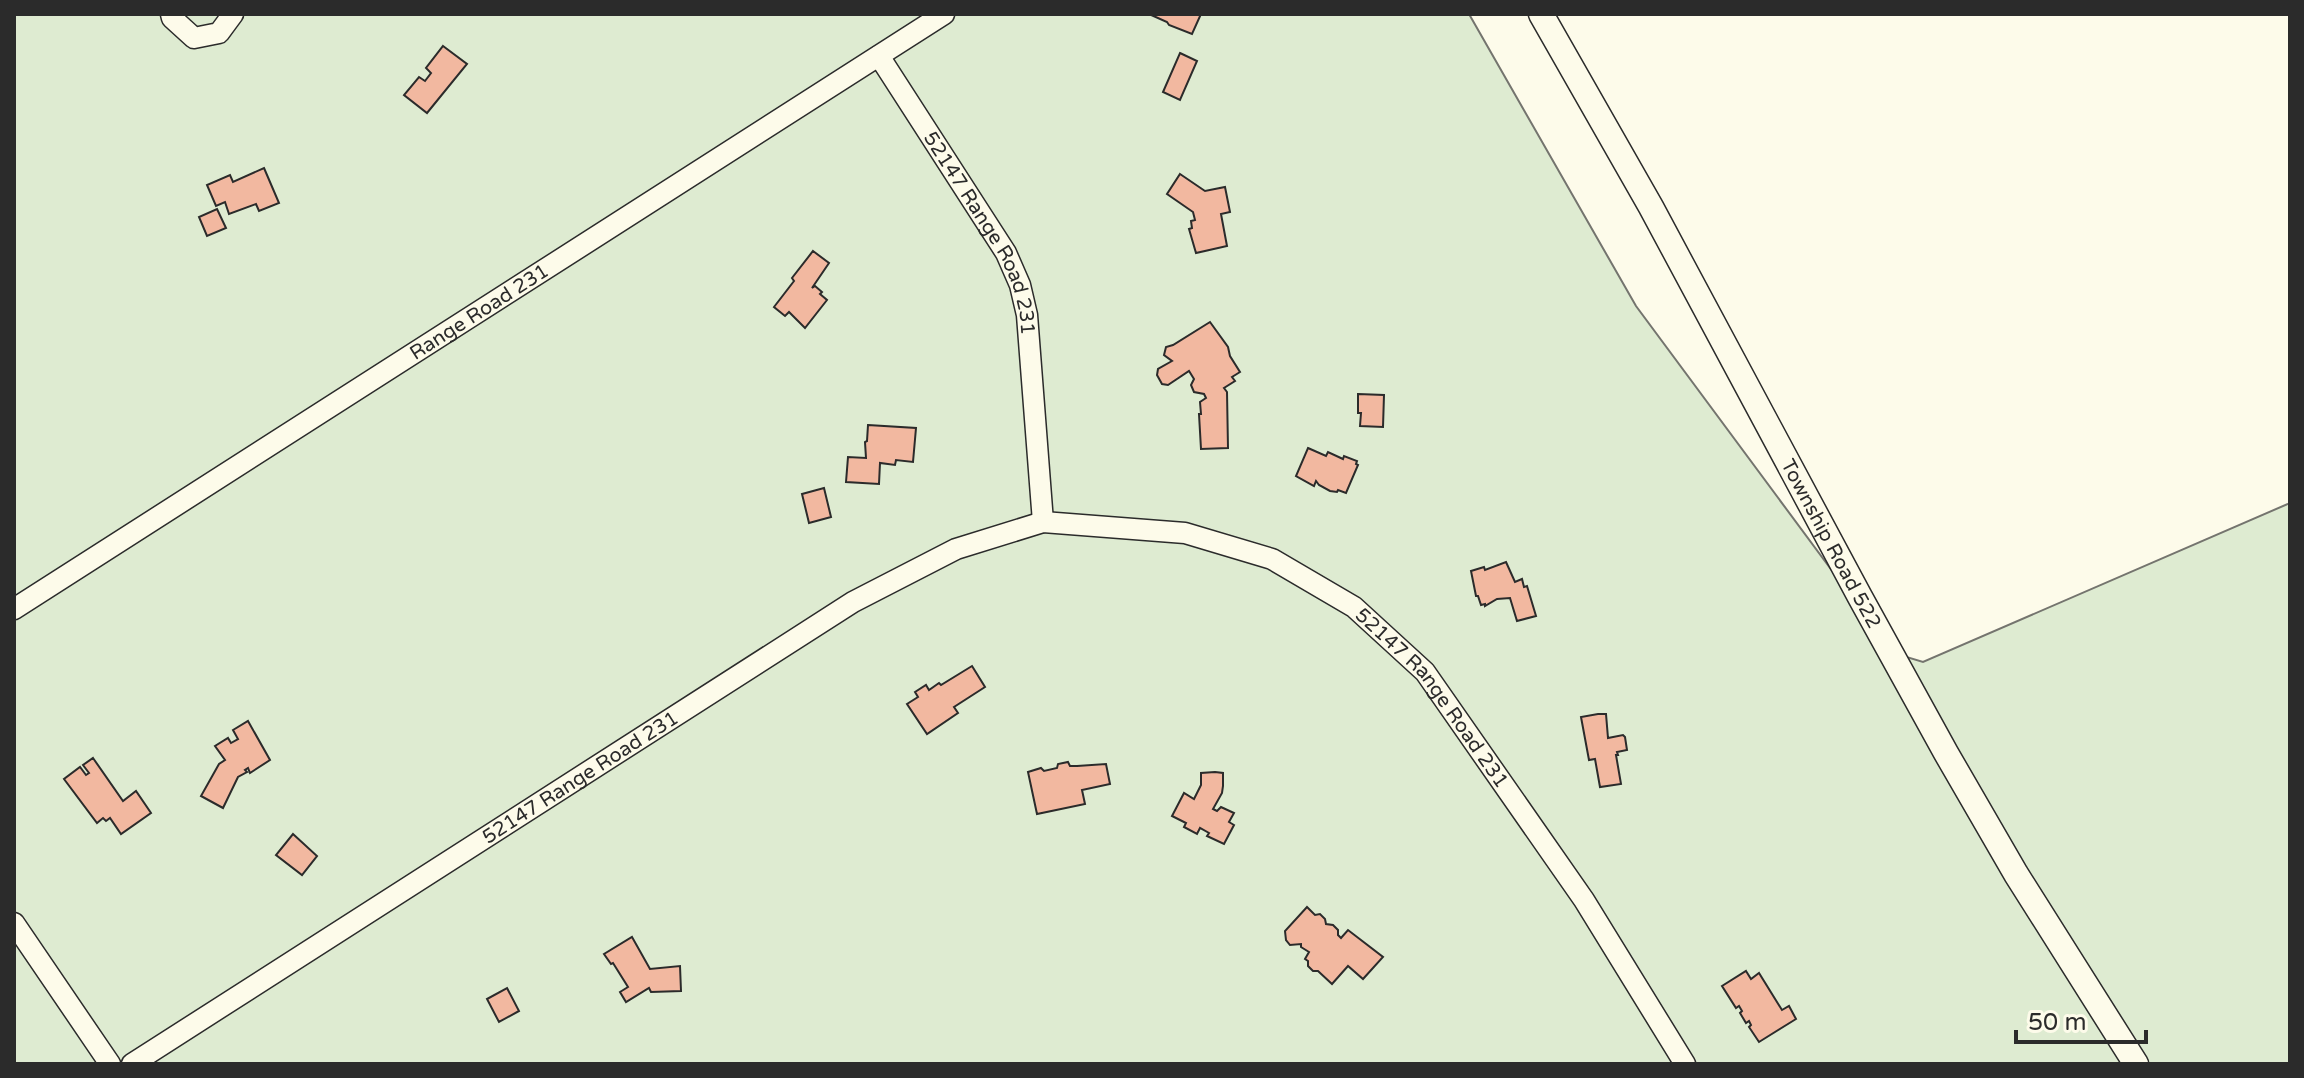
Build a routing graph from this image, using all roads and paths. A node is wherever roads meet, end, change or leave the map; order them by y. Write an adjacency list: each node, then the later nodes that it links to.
1 (171, 14): 2 (street)
2 (233, 14)
3 (944, 14): 5 (street, Range Road 231)
4 (1541, 14): 12 (main road, Township Road 522)
5 (879, 56): 6 (street, 52147 Range Road 231); 7 (street, Range Road 231)
6 (1043, 522): 10 (street, 52147 Range Road 231); 11 (street, 52147 Range Road 231)
7 (14, 609)
8 (14, 923): 9 (street)
9 (110, 1064)
10 (132, 1064)
11 (1685, 1064)
12 (2136, 1064)

